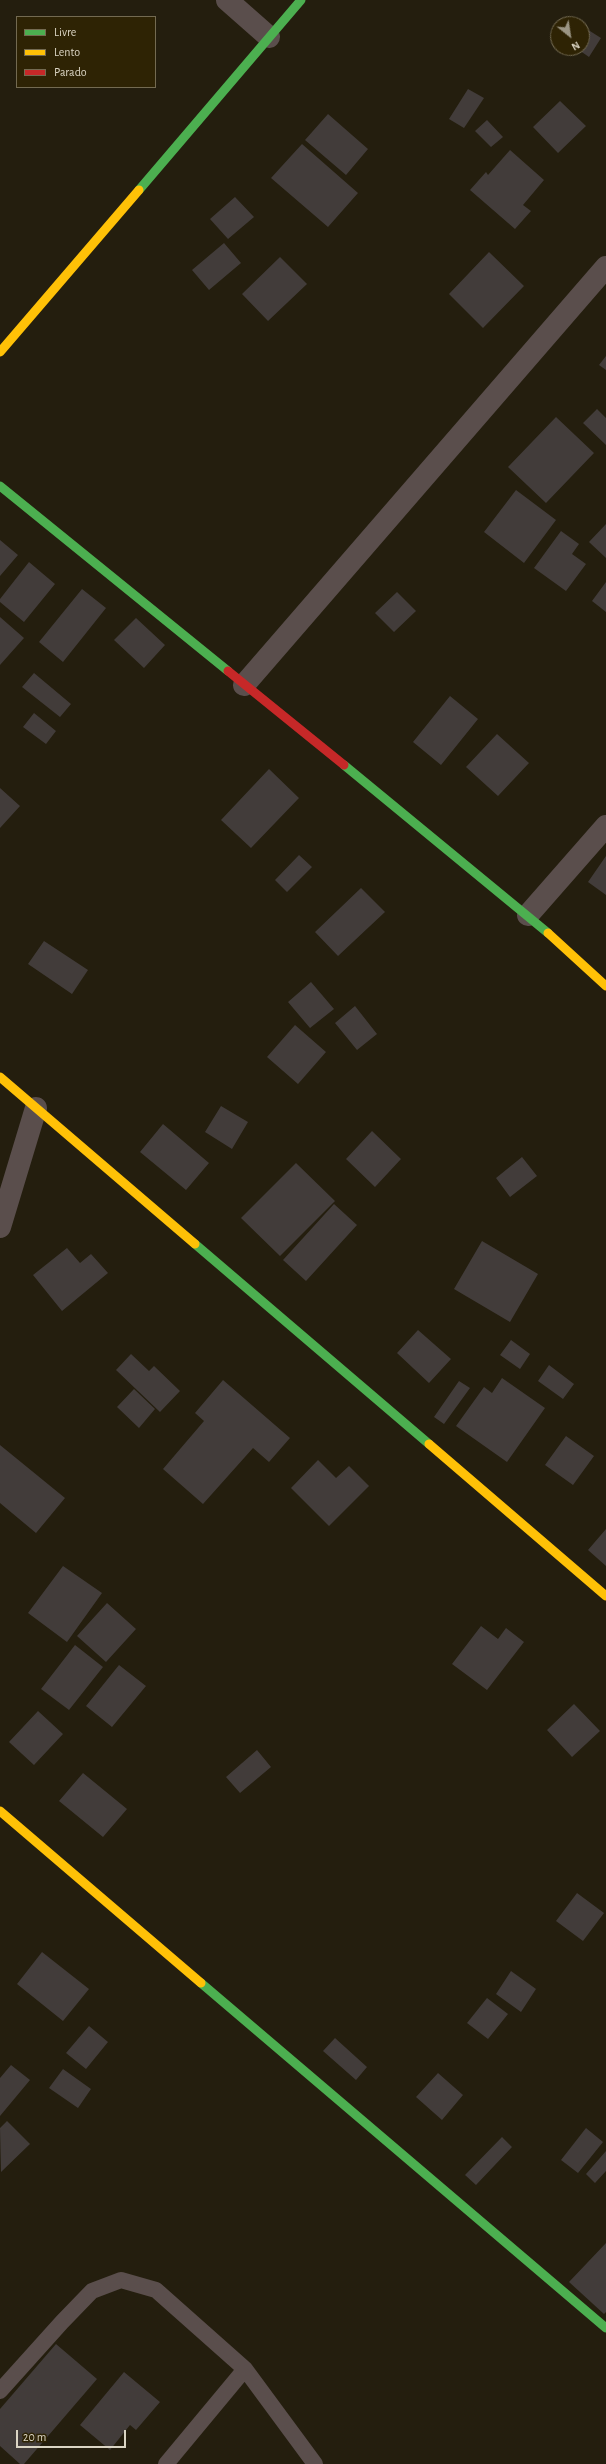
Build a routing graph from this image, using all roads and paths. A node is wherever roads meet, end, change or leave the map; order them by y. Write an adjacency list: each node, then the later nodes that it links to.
1 (227, 0): 3 (street)
2 (301, 0): 3 (street)
3 (269, 37): 5 (street)
4 (606, 267): 7 (street)
5 (0, 352)
6 (0, 486): 7 (street)
7 (244, 685): 9 (street)
8 (606, 826): 9 (street)
9 (528, 915): 10 (street)
10 (606, 986)
11 (0, 1078): 12 (street)
12 (36, 1108): 13 (street); 14 (street)
13 (0, 1227)
14 (606, 1596)
15 (0, 1811): 16 (street)
16 (606, 2328)
17 (245, 2369): 18 (lane); 19 (lane); 20 (lane)
18 (0, 2391)
19 (166, 2464)
20 (315, 2464)

